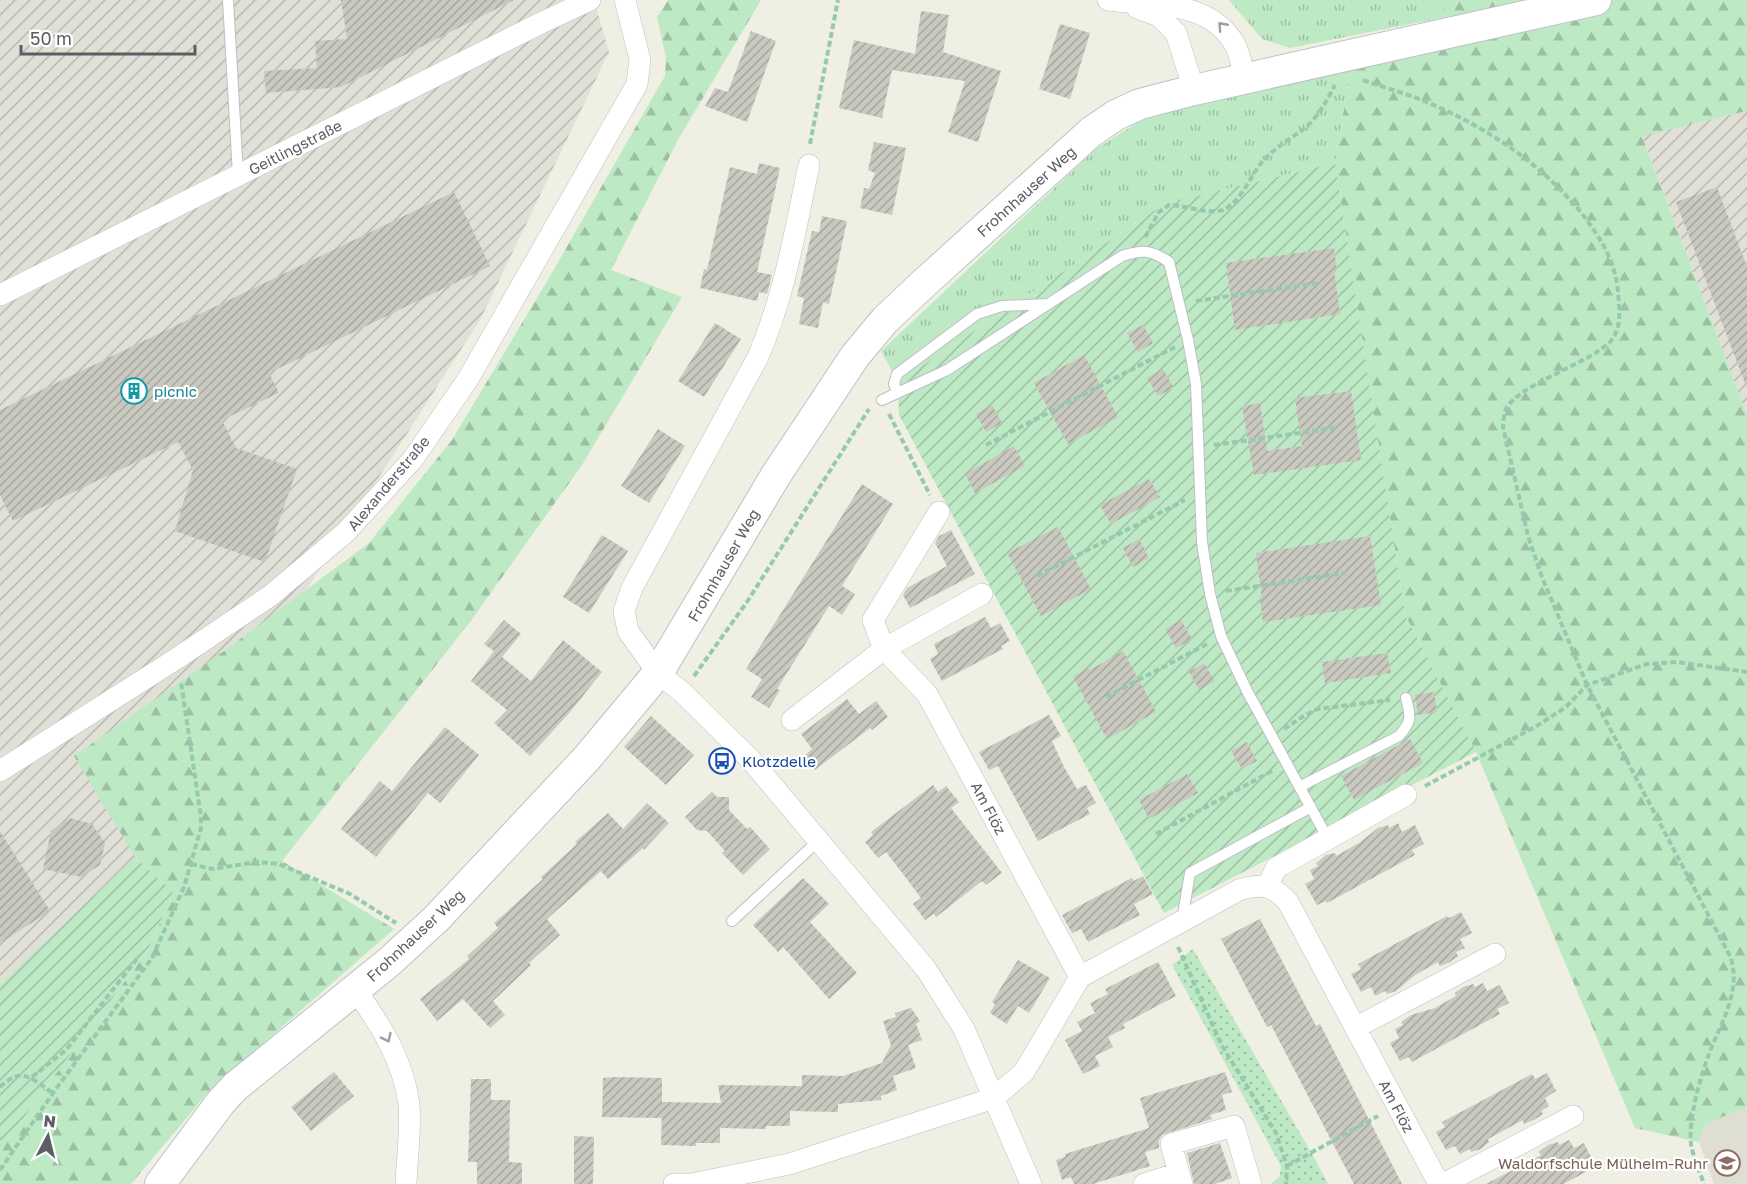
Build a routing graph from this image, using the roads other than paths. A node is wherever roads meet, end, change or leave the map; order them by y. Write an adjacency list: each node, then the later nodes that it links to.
1 (228, 0): 9 (lane)
2 (590, 0): 9 (street, Geitlingstraße)
3 (625, 0): 20 (street, Alexanderstraße)
4 (1596, 0): 6 (main road, Frohnhauser Weg)
5 (1114, 1): 6 (street, one-way to 5); 7 (street)
6 (1245, 79): 7 (main road, Frohnhauser Weg)
7 (1194, 90): 17 (main road, Frohnhauser Weg)
8 (809, 165): 17 (street)
9 (238, 175): 10 (street, Geitlingstraße)
10 (0, 295)
11 (1049, 304): 12 (lane); 12 (lane); 21 (lane)
12 (897, 393): 13 (lane)
13 (882, 400)
14 (939, 512): 16 (street, Am Flöz)
15 (982, 594): 16 (street)
16 (884, 649): 19 (street); 30 (street, Am Flöz)
17 (658, 673): 25 (street); 31 (main road, Frohnhauser Weg)
18 (1406, 698): 21 (lane)
19 (792, 720)
20 (0, 771)
21 (1301, 786): 23 (lane)
22 (1407, 795): 24 (street)
23 (1311, 807): 24 (lane); 28 (lane)
24 (1328, 839): 26 (street)
25 (819, 841): 27 (lane); 33 (street)
26 (1267, 887): 28 (street); 32 (street, Am Flöz)
27 (732, 921)
28 (1176, 925): 30 (street)
29 (1495, 954): 32 (street)
30 (1080, 977): 33 (street)
31 (355, 989): 36 (main road, Frohnhauser Weg); 37 (street, one-way to 37)
32 (1355, 1028): 42 (street, Am Flöz)
33 (994, 1098): 38 (street); 39 (street)
34 (1573, 1116): 42 (street, Am Flöz)
35 (1181, 1179): 40 (street); 41 (street)
36 (160, 1184)
37 (406, 1184)
38 (674, 1184)
39 (1031, 1184)
40 (1144, 1184)
41 (1251, 1184)
42 (1441, 1184)

